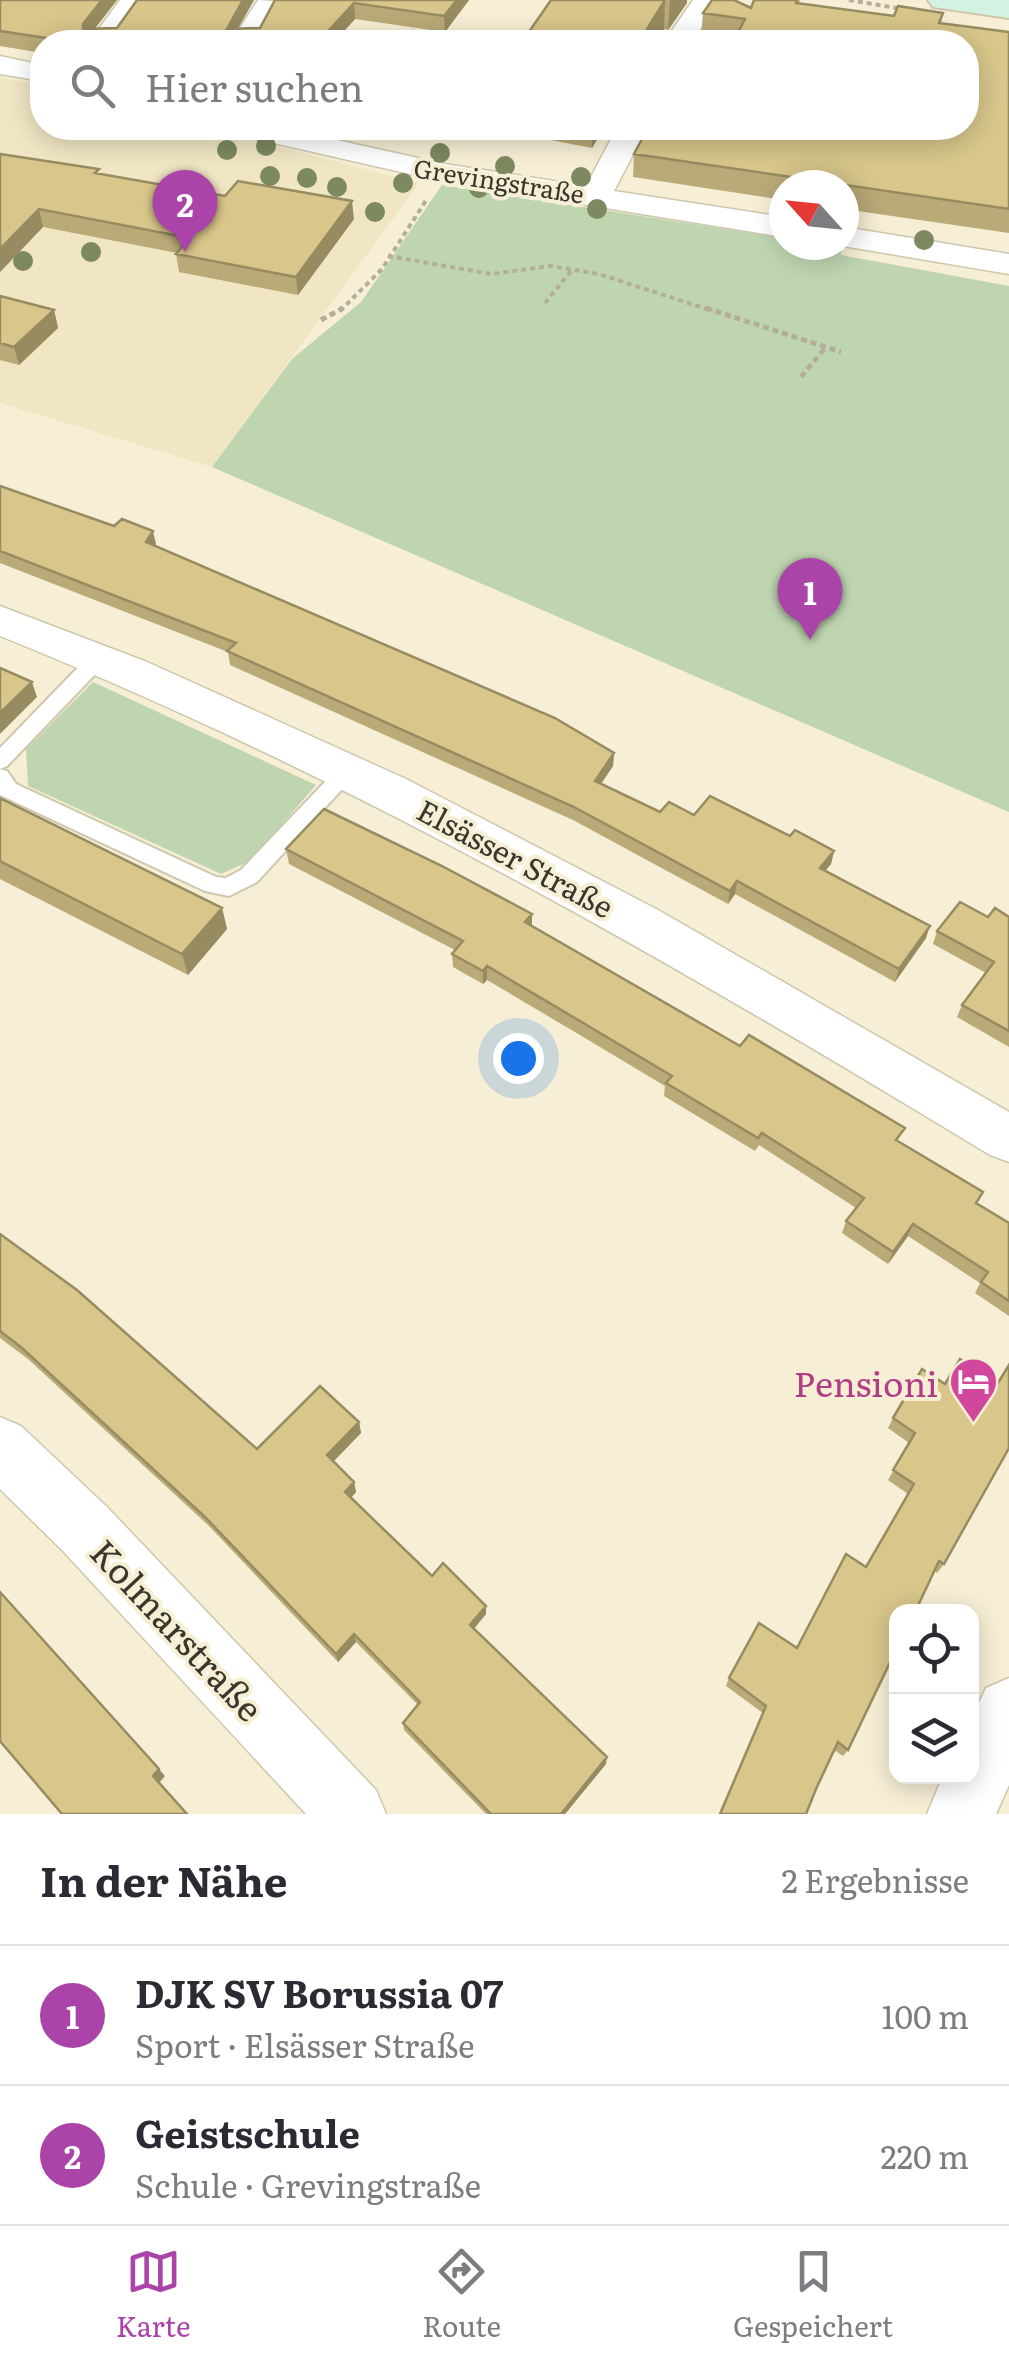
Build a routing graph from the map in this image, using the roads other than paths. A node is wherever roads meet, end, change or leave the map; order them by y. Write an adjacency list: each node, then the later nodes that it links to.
1 (134, 0): 6 (street)
2 (707, 0): 8 (street)
3 (944, 0): 5 (main road)
4 (270, 2): 7 (street)
5 (1009, 9)
6 (112, 30)
7 (252, 30)
8 (686, 30)
9 (0, 65): 10 (street)
10 (30, 71)
11 (297, 140): 15 (street, Grevingstraße)
12 (436, 140): 15 (street, Grevingstraße)
13 (626, 140): 16 (street, Grevingstraße)
14 (572, 162): 16 (street, Grevingstraße)
15 (401, 164): 16 (street, Grevingstraße)
16 (603, 182): 17 (street, Grevingstraße)
17 (769, 223)
18 (859, 239): 19 (street)
19 (1009, 264)
20 (0, 620): 21 (street, Elsässer Straße)
21 (100, 657): 22 (lane); 23 (street, Elsässer Straße)
22 (0, 761)
23 (350, 768): 24 (lane); 25 (street, Elsässer Straße)
24 (0, 777)
25 (1009, 1139)
26 (0, 1448): 28 (street, Kolmarstraße)
27 (1009, 1711): 29 (street)
28 (352, 1814)
29 (961, 1814)

